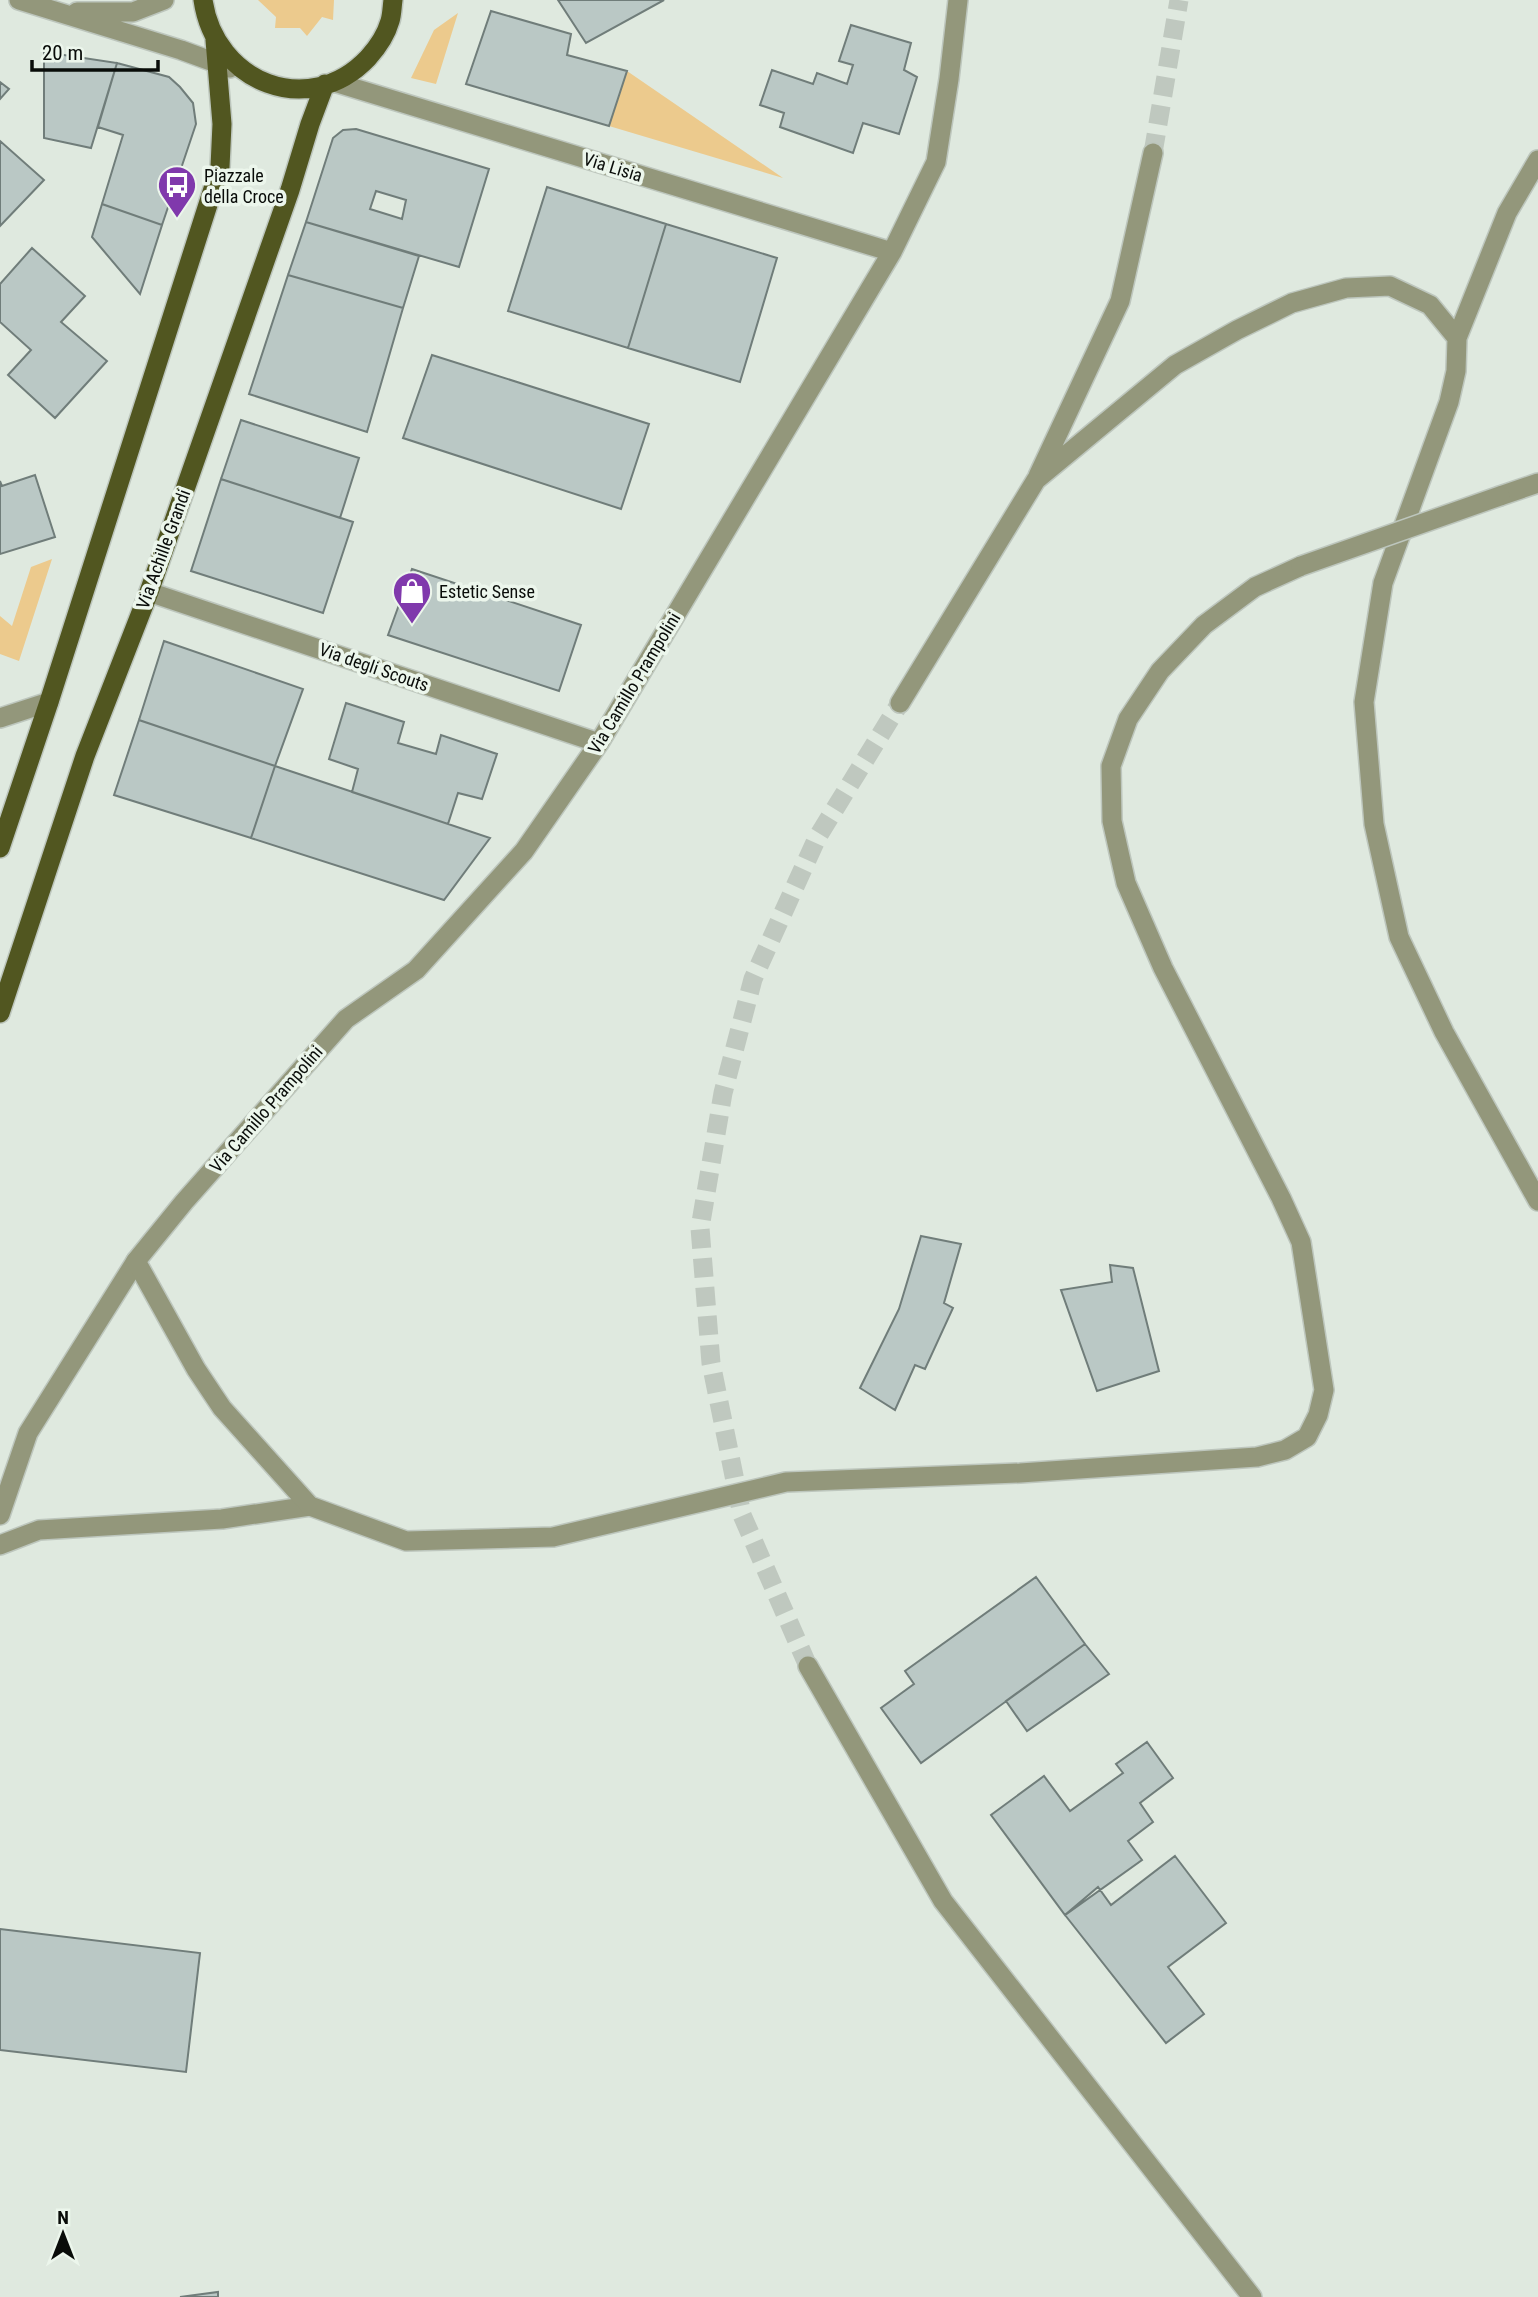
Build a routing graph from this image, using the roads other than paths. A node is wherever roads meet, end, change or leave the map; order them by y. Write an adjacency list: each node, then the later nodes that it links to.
1 (19, 0): 6 (street)
2 (164, 0): 6 (street)
3 (203, 0): 7 (main road)
4 (393, 0): 10 (main road)
5 (958, 0): 13 (street, Via Camillo Prampolini)
6 (56, 11): 8 (street)
7 (215, 40): 8 (main road); 9 (main road)
8 (217, 63): 9 (street); 18 (main road)
9 (250, 76): 10 (main road)
10 (330, 83): 13 (street, Via Lisia); 17 (main road, Via Achille Grandi)
11 (1153, 153): 15 (street)
12 (1538, 160): 14 (street)
13 (892, 252): 21 (street, Via Camillo Prampolini)
14 (1457, 338): 15 (street); 24 (street)
15 (1036, 480): 19 (street)
16 (1538, 483): 26 (street, bridge)
17 (149, 592): 21 (street, Via degli Scouts); 23 (main road, Via Achille Grandi)
18 (49, 702): 20 (street); 22 (main road)
19 (900, 703)
20 (0, 718)
21 (598, 743): 25 (street, Via Camillo Prampolini)
22 (0, 848)
23 (0, 1013)
24 (1538, 1201)
25 (136, 1261): 26 (street); 27 (street, Via Camillo Prampolini)
26 (310, 1506): 28 (street)
27 (0, 1515)
28 (0, 1545)
29 (808, 1666): 30 (street)
30 (1252, 2297)

